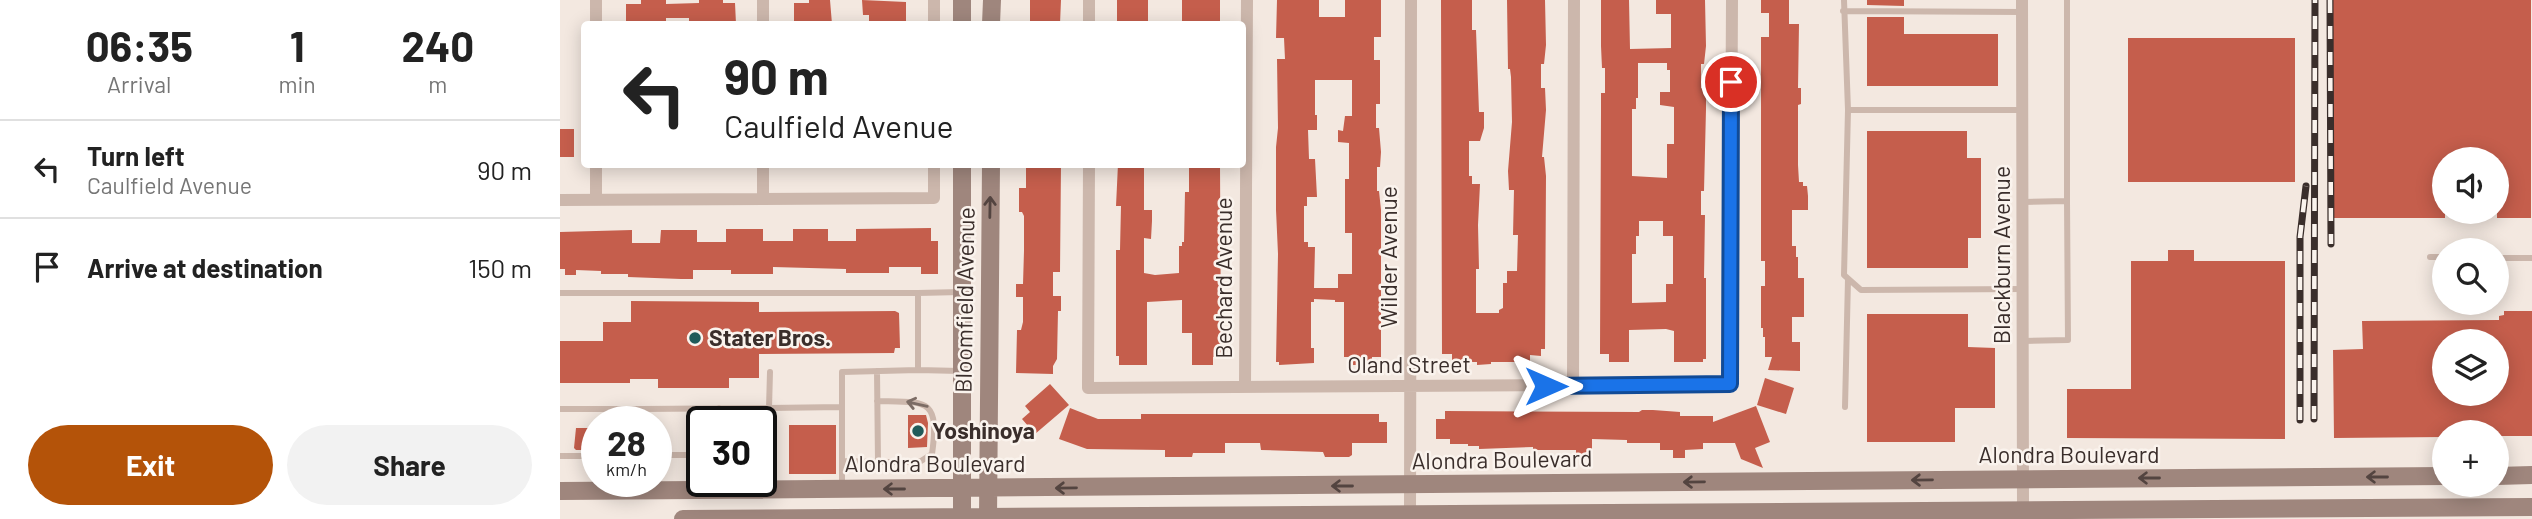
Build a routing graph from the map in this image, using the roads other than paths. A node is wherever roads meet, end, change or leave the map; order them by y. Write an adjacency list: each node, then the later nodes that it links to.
1 (596, 0): 15 (street)
2 (763, 0): 16 (street)
3 (934, 0): 17 (street)
4 (962, 0): 18 (main road)
5 (992, 0): 19 (main road)
6 (1089, 0): 20 (street)
7 (1247, 0): 49 (street, Bechard Avenue)
8 (1411, 0): 48 (street, Wilder Avenue)
9 (1574, 0): 47 (street)
10 (1732, 0): 47 (street, Oland Street)
11 (1844, 0): 14 (lane)
12 (2067, 0): 32 (lane)
13 (2022, 6): 14 (lane); 22 (street, Blackburn Avenue)
14 (1843, 11): 21 (lane)
15 (596, 21)
16 (763, 21)
17 (934, 21)
18 (962, 21)
19 (991, 21)
20 (1089, 21)
21 (1848, 110): 22 (lane); 36 (lane)
22 (2022, 110): 33 (street, Blackburn Avenue)
23 (596, 168): 31 (street)
24 (763, 168): 29 (street)
25 (934, 168): 29 (street)
26 (962, 168): 38 (main road, Bloomfield Avenue)
27 (991, 168): 41 (main road, Bloomfield Avenue, one-way to 27)
28 (1088, 168): 49 (street, Oland Street)
29 (763, 199): 31 (street)
30 (560, 200): 31 (street)
31 (596, 200)
32 (2067, 201): 33 (lane); 42 (lane)
33 (2022, 202): 37 (street, Blackburn Avenue)
34 (2509, 258): 35 (lane)
35 (2532, 258)
36 (1848, 279): 37 (lane); 53 (lane)
37 (2023, 289): 42 (street, Blackburn Avenue)
38 (963, 292): 40 (lane); 41 (main road); 44 (main road, Bloomfield Avenue)
39 (560, 293): 40 (lane)
40 (918, 293): 43 (lane)
41 (989, 293): 69 (main road, Bloomfield Avenue)
42 (2023, 341): 64 (street, Blackburn Avenue)
43 (918, 370): 44 (lane); 46 (lane)
44 (962, 371): 68 (main road, Bloomfield Avenue)
45 (770, 372): 51 (lane)
46 (877, 372): 50 (lane); 52 (lane)
47 (1573, 385): 48 (street, Oland Street)
48 (1410, 386): 49 (street, Oland Street); 65 (street, Wilder Avenue)
49 (1245, 387)
50 (877, 401): 60 (lane); 60 (lane, one-way to 50)
51 (769, 406)
52 (842, 407): 54 (lane); 59 (lane)
53 (1845, 407)
54 (777, 408)
55 (560, 409): 56 (lane)
56 (581, 409)
57 (560, 456): 58 (lane)
58 (581, 456)
59 (842, 461): 60 (lane); 70 (lane)
60 (878, 462)
61 (2532, 475): 63 (main road)
62 (2432, 476): 64 (main road, Alondra Boulevard, one-way to 64)
63 (2509, 476)
64 (2023, 480): 65 (main road, Alondra Boulevard, one-way to 65); 74 (street, Blackburn Avenue)
65 (1410, 485): 69 (main road, Alondra Boulevard, one-way to 69); 76 (street, Wilder Avenue)
66 (686, 487): 71 (main road, Alondra Boulevard)
67 (777, 488): 70 (main road, Alondra Boulevard)
68 (962, 489): 69 (main road, Alondra Boulevard); 70 (main road, Alondra Boulevard, one-way to 70); 82 (main road, Bloomfield Avenue)
69 (988, 489): 83 (main road, Bloomfield Avenue)
70 (842, 490)
71 (560, 491)
72 (719, 497): 85 (main road)
73 (2532, 507): 75 (main road)
74 (2023, 510): 77 (main road); 81 (main road)
75 (2365, 513): 79 (main road)
76 (1410, 514): 80 (main road); 83 (main road)
77 (2084, 514): 78 (main road)
78 (2138, 514): 79 (main road)
79 (2309, 514)
80 (1470, 516): 81 (main road)
81 (1653, 516)
82 (962, 518): 83 (main road); 85 (main road)
83 (988, 518)
84 (683, 519): 85 (main road)
85 (720, 519)

